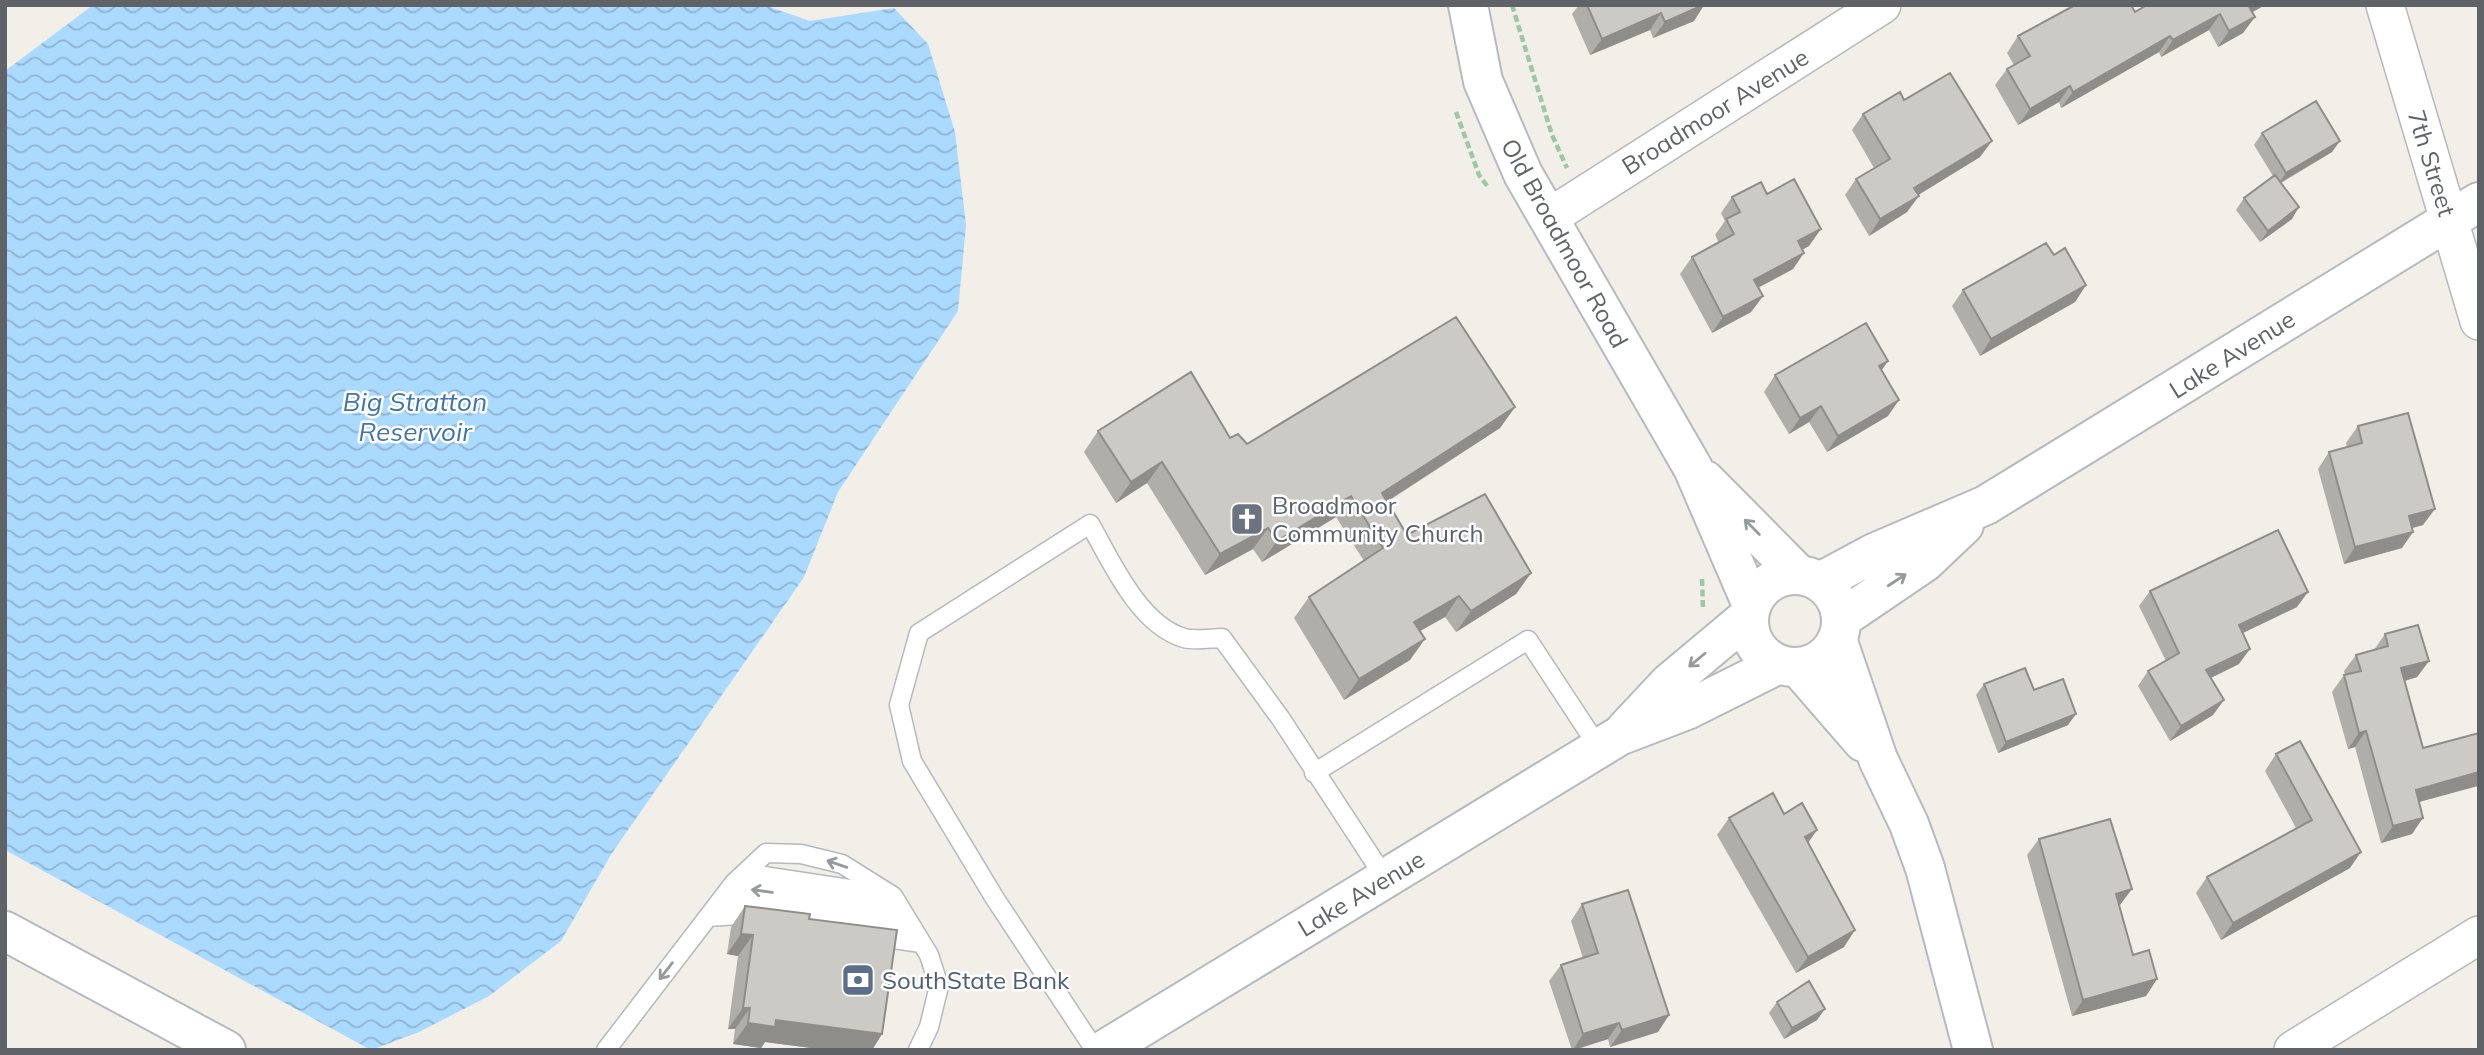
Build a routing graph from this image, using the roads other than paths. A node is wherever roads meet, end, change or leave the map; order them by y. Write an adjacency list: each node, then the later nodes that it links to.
1 (1468, 5): 5 (main road, Old Broadmoor Road)
2 (1882, 5): 5 (street, Broadmoor Avenue)
3 (2385, 5): 4 (street, 7th Street)
4 (2464, 211): 6 (street, 7th Street); 8 (main road, Lake Avenue)
5 (1548, 218): 7 (main road, Old Broadmoor Road)
6 (2479, 321)
7 (1693, 468): 9 (main road, Old Broadmoor Road, one-way to 7); 10 (main road, Old Broadmoor Road)
8 (1986, 505): 9 (main road, Lake Avenue); 11 (main road, Lake Avenue, one-way to 8)
9 (1810, 579): 10 (main road); 11 (main road)
10 (1750, 610): 12 (main road); 13 (main road, Lake Avenue, one-way to 13)
11 (1839, 629): 12 (main road); 14 (main road)
12 (1789, 665): 13 (main road, Lake Avenue); 14 (main road)
13 (1609, 742): 15 (lane); 17 (main road, Lake Avenue)
14 (1878, 759): 30 (main road)
15 (1314, 773): 17 (lane); 28 (lane)
16 (745, 873): 18 (lane); 19 (lane); 19 (lane, one-way to 16)
17 (1385, 878): 29 (main road, Lake Avenue)
18 (726, 893): 19 (lane, one-way to 18); 20 (lane); 21 (lane)
19 (897, 903): 21 (lane)
20 (708, 917): 24 (lane); 26 (lane, one-way to 26)
21 (912, 927): 24 (lane)
22 (5, 931): 25 (main road)
23 (2479, 935): 31 (street)
24 (921, 943): 27 (lane)
25 (226, 1050)
26 (606, 1050)
27 (918, 1050)
28 (1095, 1050)
29 (1104, 1050)
30 (1973, 1050)
31 (2292, 1050)

